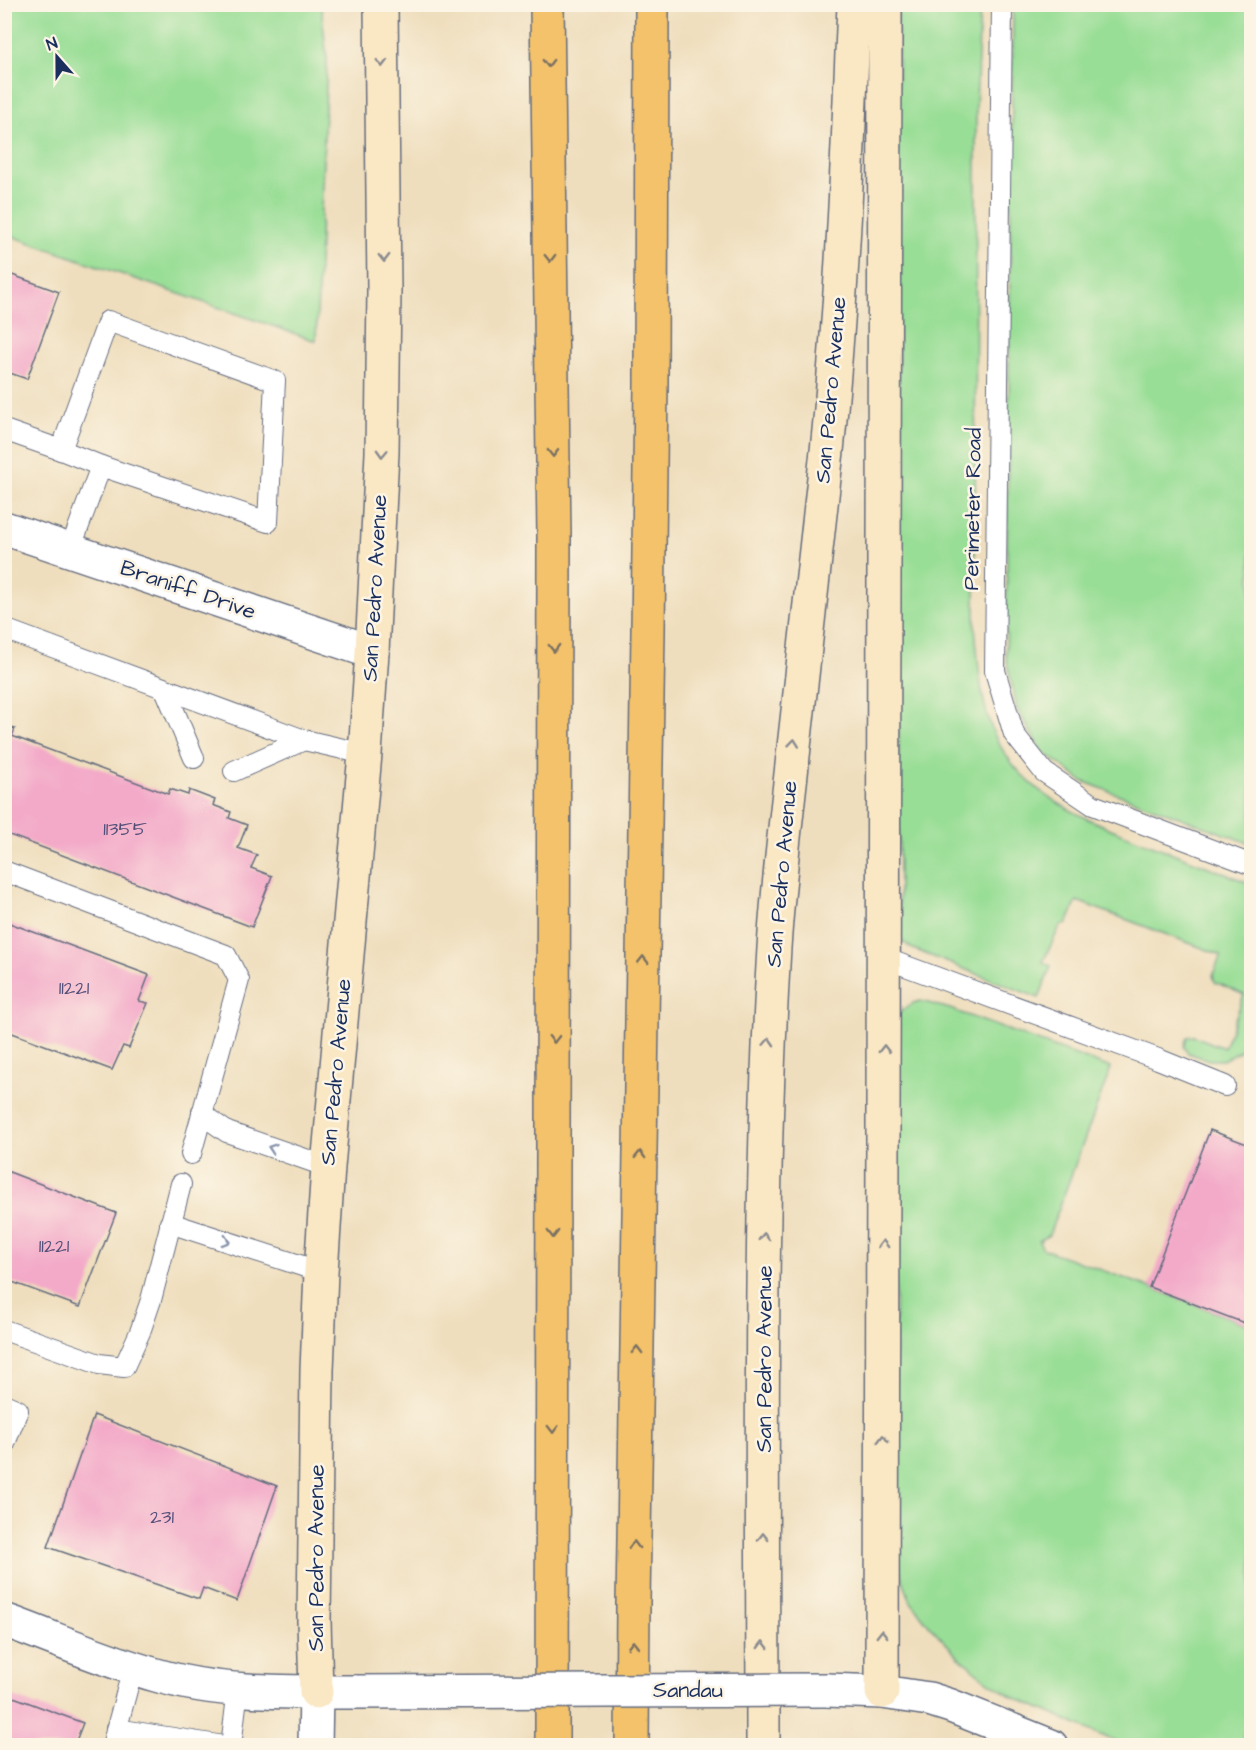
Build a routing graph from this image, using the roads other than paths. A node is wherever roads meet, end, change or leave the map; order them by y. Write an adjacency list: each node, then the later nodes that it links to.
1 (381, 4): 13 (main road, San Pedro Avenue, one-way to 13)
2 (547, 4): 42 (highway, one-way to 42)
3 (652, 4): 43 (highway, one-way to 3)
4 (854, 4): 44 (main road, San Pedro Avenue, one-way to 4)
5 (885, 4): 21 (main road, San Pedro Avenue)
6 (1002, 4): 19 (lane, Perimeter Road)
7 (4, 430): 8 (lane)
8 (61, 450): 9 (lane); 9 (lane)
9 (101, 466): 11 (lane)
10 (4, 528): 11 (street, Braniff Drive)
11 (70, 550): 13 (street, Braniff Drive)
12 (4, 629): 14 (lane)
13 (372, 652): 16 (main road, San Pedro Avenue)
14 (165, 689): 15 (lane); 17 (lane)
15 (304, 740): 16 (lane); 18 (lane)
16 (365, 754): 25 (main road, San Pedro Avenue)
17 (194, 758)
18 (234, 771)
19 (1251, 865)
20 (4, 871): 23 (lane)
21 (884, 958): 22 (lane); 36 (main road, San Pedro Avenue, one-way to 21)
22 (1225, 1086)
23 (202, 1112): 24 (lane); 25 (lane, one-way to 23)
24 (191, 1154)
25 (328, 1167): 28 (main road, San Pedro Avenue)
26 (182, 1184): 27 (lane)
27 (170, 1223): 28 (lane, one-way to 28); 29 (lane)
28 (321, 1272): 35 (main road, San Pedro Avenue)
29 (4, 1330)
30 (4, 1404): 31 (lane)
31 (4, 1446)
32 (4, 1620): 33 (street, Sandau)
33 (133, 1668): 34 (street, Sandau); 37 (lane)
34 (237, 1689): 35 (street, Sandau); 40 (lane)
35 (316, 1692): 36 (street, Sandau, bridge); 41 (street, San Pedro Avenue)
36 (882, 1692): 45 (street, Sandau)
37 (114, 1737): 38 (lane)
38 (195, 1743): 39 (lane)
39 (224, 1746)
40 (231, 1746)
41 (315, 1746)
42 (552, 1746)
43 (632, 1746)
44 (764, 1746)
45 (1051, 1746)

